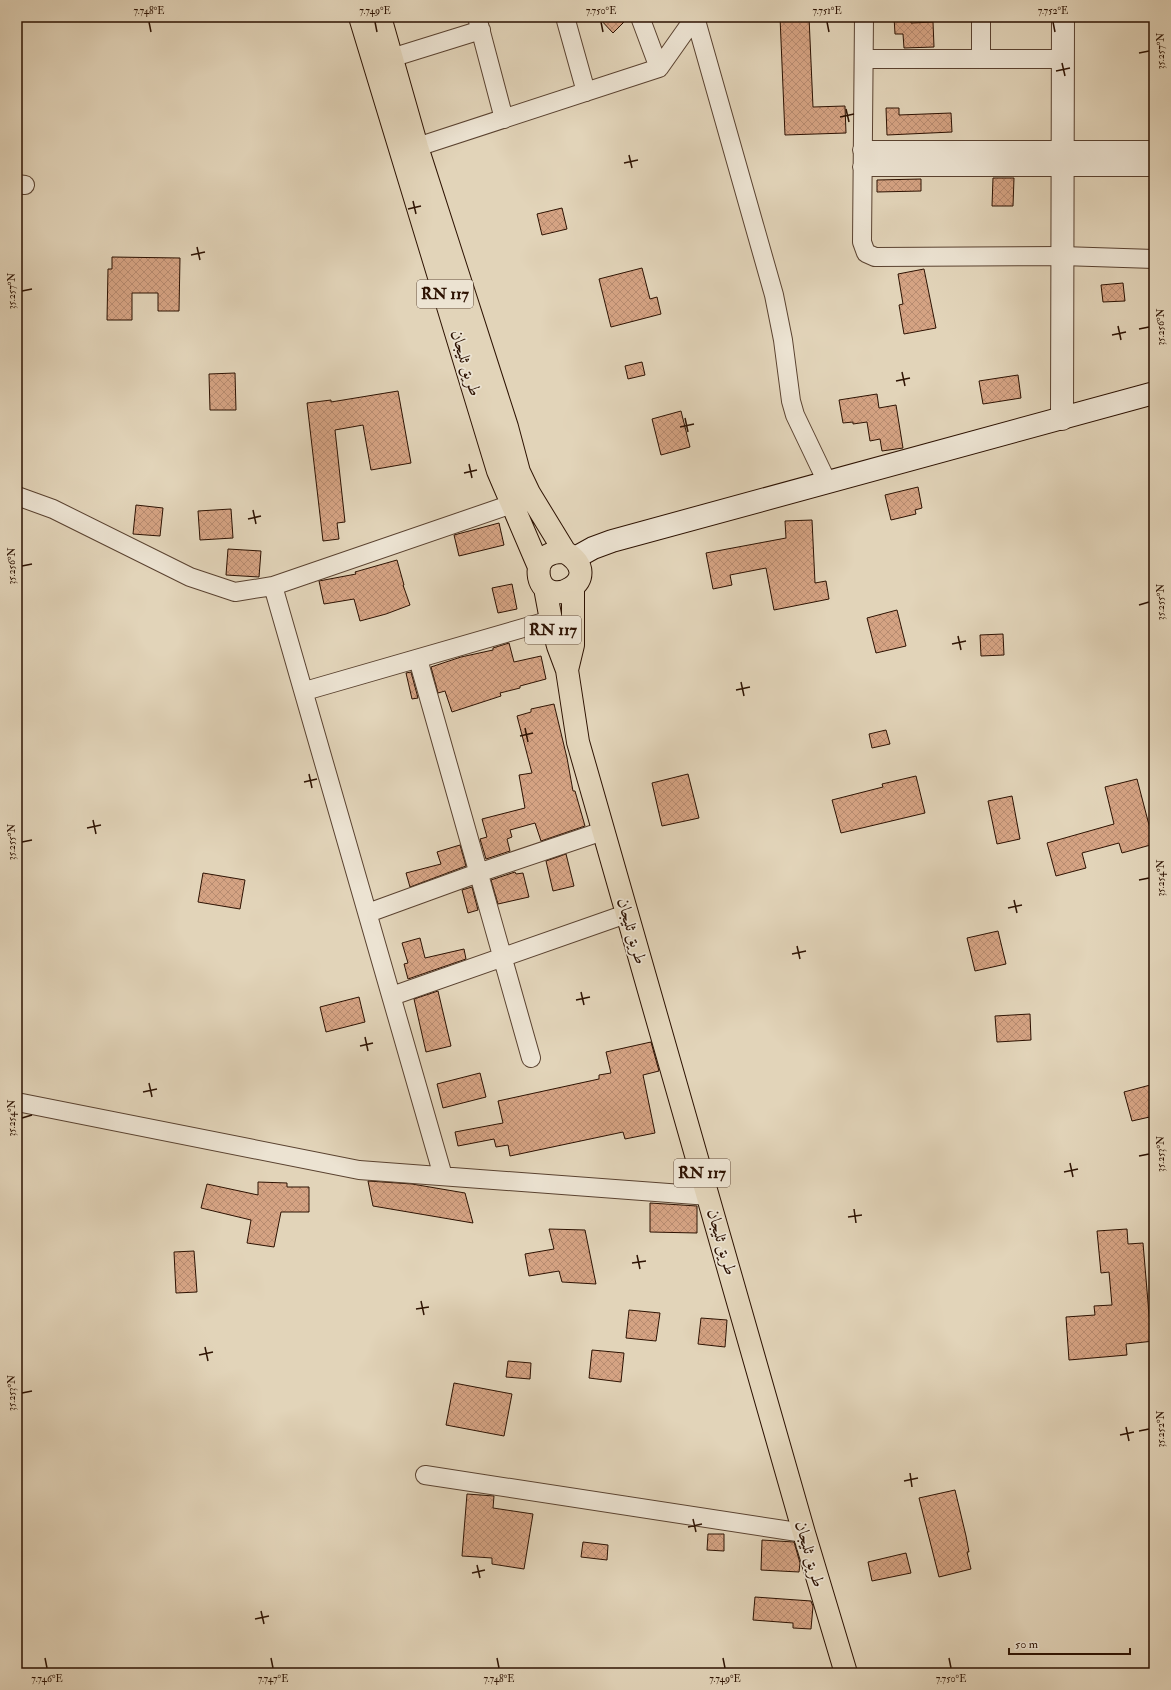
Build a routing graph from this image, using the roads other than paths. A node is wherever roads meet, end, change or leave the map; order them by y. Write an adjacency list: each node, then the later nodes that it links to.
1 (360, 17): 29 (main road, طريق ثليجان / RN 117)
2 (380, 17): 11 (main road, طريق ثليجان / RN 117)
3 (565, 17): 16 (street)
4 (640, 17): 15 (street)
5 (695, 17): 15 (street); 27 (street)
6 (864, 17): 12 (street)
7 (981, 17): 13 (street)
8 (1063, 17): 14 (main road)
9 (1078, 17): 21 (main road)
10 (479, 24): 11 (street); 17 (street)
11 (391, 58): 18 (main road, طريق ثليجان / RN 117)
12 (864, 59): 13 (street); 20 (street)
13 (981, 59): 14 (street)
14 (1063, 59): 21 (main road)
15 (659, 68): 16 (street)
16 (586, 92): 17 (street)
17 (504, 119): 18 (street)
18 (417, 147): 29 (main road, طريق ثليجان / RN 117)
19 (1154, 150): 21 (street)
20 (862, 158): 21 (street); 23 (street)
21 (1070, 158): 22 (street); 23 (main road)
22 (1154, 167)
23 (1070, 257): 24 (street); 26 (main road)
24 (1154, 259)
25 (1154, 393): 26 (main road)
26 (1070, 417): 27 (main road)
27 (827, 482): 30 (main road)
28 (17, 496): 32 (street)
29 (521, 499): 30 (main road, طريق ثليجان / RN 117); 31 (main road, طريق ثليجان / RN 117); 32 (street)
30 (570, 554): 31 (main road); 34 (main road)
31 (539, 567): 33 (main road)
32 (273, 586): 38 (street)
33 (545, 588): 34 (main road); 35 (main road, طريق ثليجان / RN 117)
34 (573, 588): 37 (main road, طريق ثليجان / RN 117)
35 (551, 620): 36 (street); 37 (main road, طريق ثليجان / RN 117)
36 (418, 659): 38 (street); 40 (street)
37 (567, 670): 39 (main road, طريق ثليجان / RN 117)
38 (305, 691): 41 (street)
39 (604, 831): 40 (street); 42 (main road, طريق ثليجان / RN 117)
40 (478, 873): 41 (street); 43 (street)
41 (368, 913): 44 (street)
42 (626, 914): 43 (street); 48 (main road, طريق ثليجان / RN 117)
43 (502, 957): 44 (street); 45 (street)
44 (392, 996): 47 (street)
45 (531, 1058)
46 (17, 1102): 47 (street)
47 (443, 1176): 48 (street)
48 (709, 1196): 50 (main road, طريق ثليجان / RN 117)
49 (425, 1475): 50 (street)
50 (804, 1533): 51 (main road, طريق ثليجان / RN 117)
51 (846, 1673)

